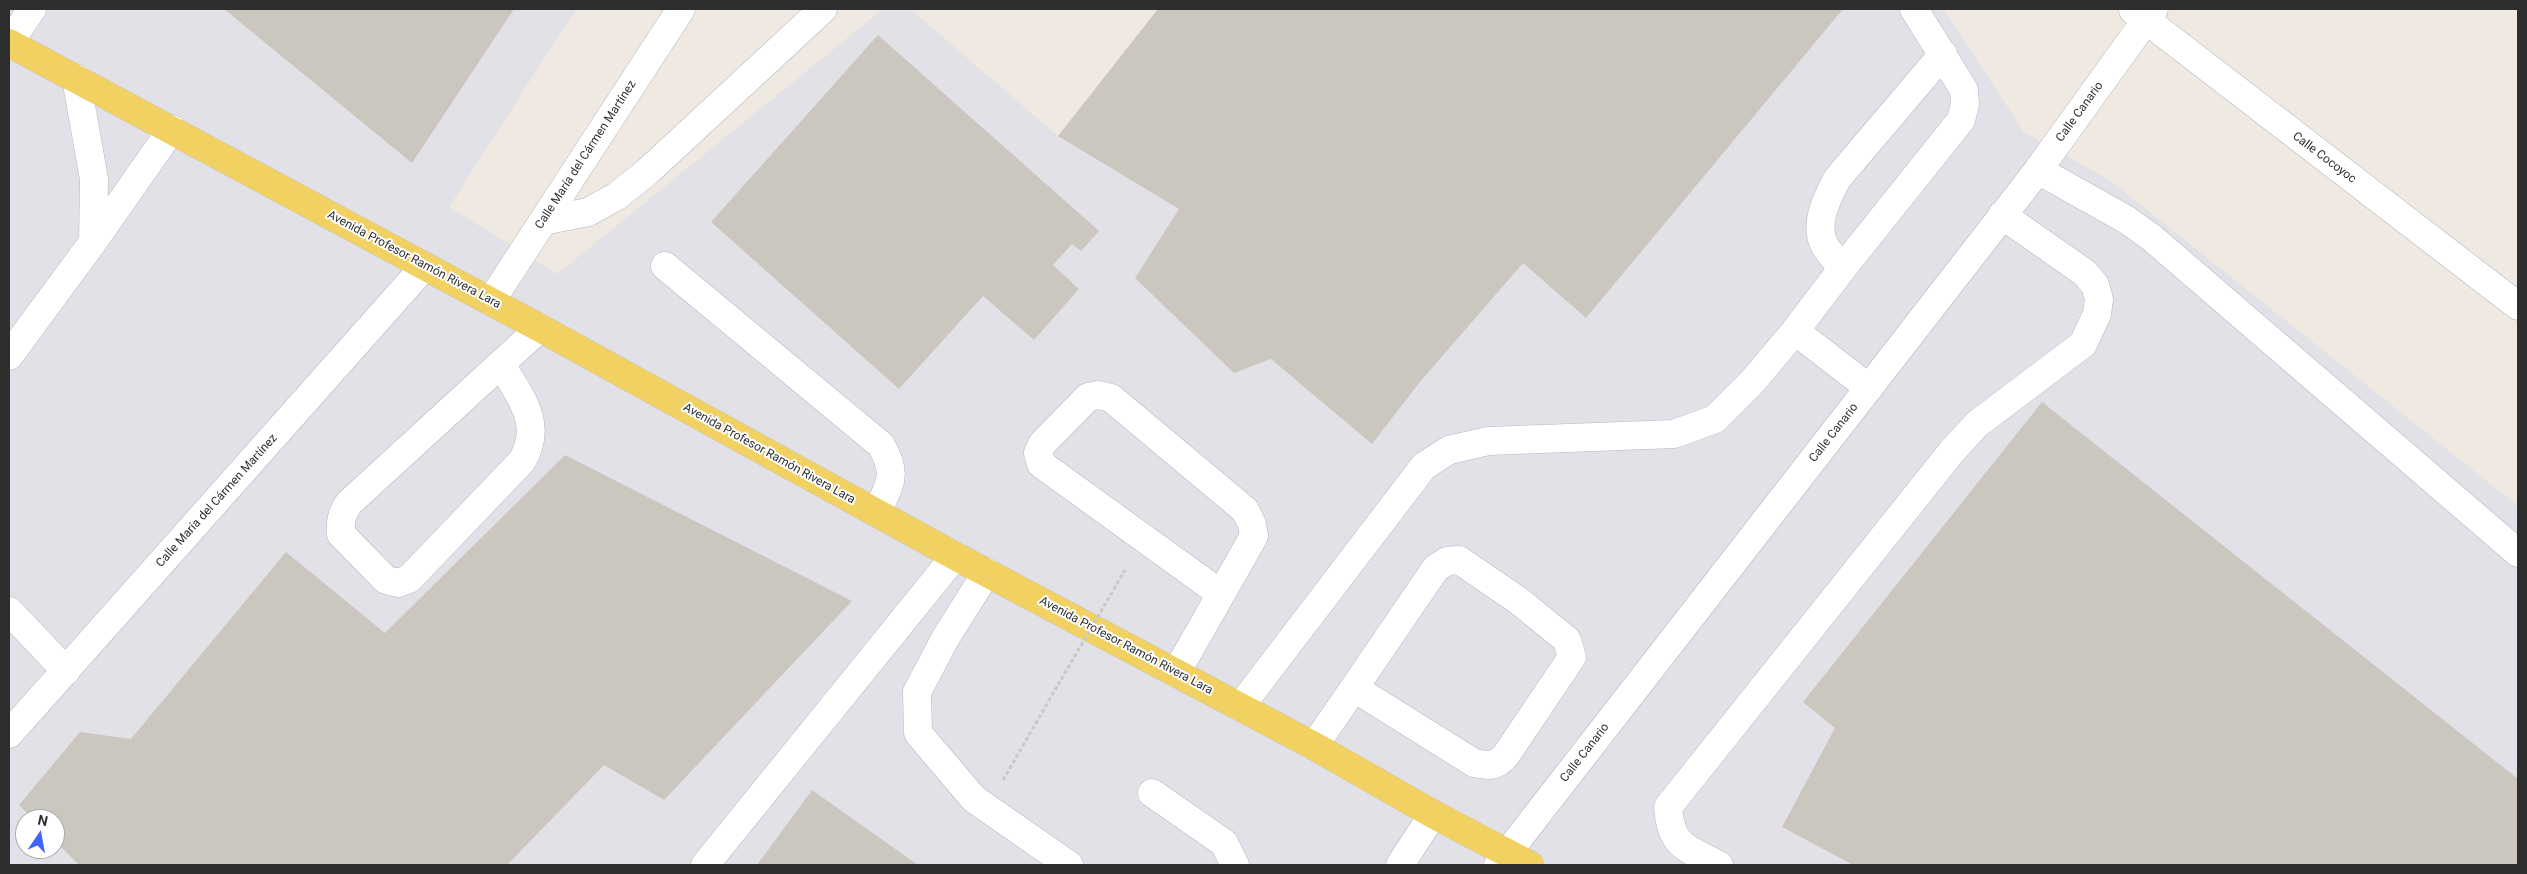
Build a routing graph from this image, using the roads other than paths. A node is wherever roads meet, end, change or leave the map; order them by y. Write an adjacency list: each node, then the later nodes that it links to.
1 (32, 9): 6 (street)
2 (681, 9): 12 (street, Calle María del Cármen Martínez)
3 (824, 9): 12 (street)
4 (1914, 9): 7 (street)
5 (2144, 13): 10 (street, Calle Canario); 18 (street, Calle Cocoyoc)
6 (9, 43): 8 (main road, Avenida Profesor Ramón Rivera Lara)
7 (1943, 54): 16 (street); 16 (street)
8 (76, 78): 9 (main road, Avenida Profesor Ramón Rivera Lara); 13 (street)
9 (172, 129): 13 (street); 15 (main road, Avenida Profesor Ramón Rivera Lara)
10 (2038, 170): 11 (street, Calle Canario); 25 (street)
11 (2002, 215): 23 (street, Calle Canario); 43 (street)
12 (542, 221): 17 (street, Calle María del Cármen Martínez)
13 (93, 242): 21 (street)
14 (665, 266): 24 (street)
15 (424, 267): 17 (main road, Avenida Profesor Ramón Rivera Lara); 30 (street, Calle María del Cármen Martínez)
16 (1842, 269): 20 (street)
17 (491, 301): 19 (main road, Avenida Profesor Ramón Rivera Lara)
18 (2518, 306)
19 (540, 328): 22 (street); 24 (main road, Avenida Profesor Ramón Rivera Lara)
20 (1796, 331): 23 (street); 33 (street)
21 (9, 356)
22 (501, 364): 22 (street)
23 (1869, 388): 38 (street, Calle Canario)
24 (877, 513): 26 (main road, Avenida Profesor Ramón Rivera Lara)
25 (2518, 553)
26 (955, 556): 27 (main road, Avenida Profesor Ramón Rivera Lara); 39 (street)
27 (987, 572): 31 (main road, Avenida Profesor Ramón Rivera Lara); 40 (street)
28 (1221, 594): 28 (street); 31 (street)
29 (9, 611): 30 (street)
30 (66, 671): 34 (street, Calle María del Cármen Martínez)
31 (1176, 673): 33 (main road, Avenida Profesor Ramón Rivera Lara)
32 (1354, 688): 32 (street); 35 (street)
33 (1240, 707): 35 (main road, Avenida Profesor Ramón Rivera Lara)
34 (9, 734)
35 (1314, 746): 37 (main road, Avenida Profesor Ramón Rivera Lara)
36 (1152, 793): 41 (street)
37 (1433, 814): 38 (main road, Avenida Profesor Ramón Rivera Lara); 42 (street)
38 (1512, 861)
39 (705, 865)
40 (1069, 865)
41 (1235, 865)
42 (1400, 865)
43 (1719, 865)

